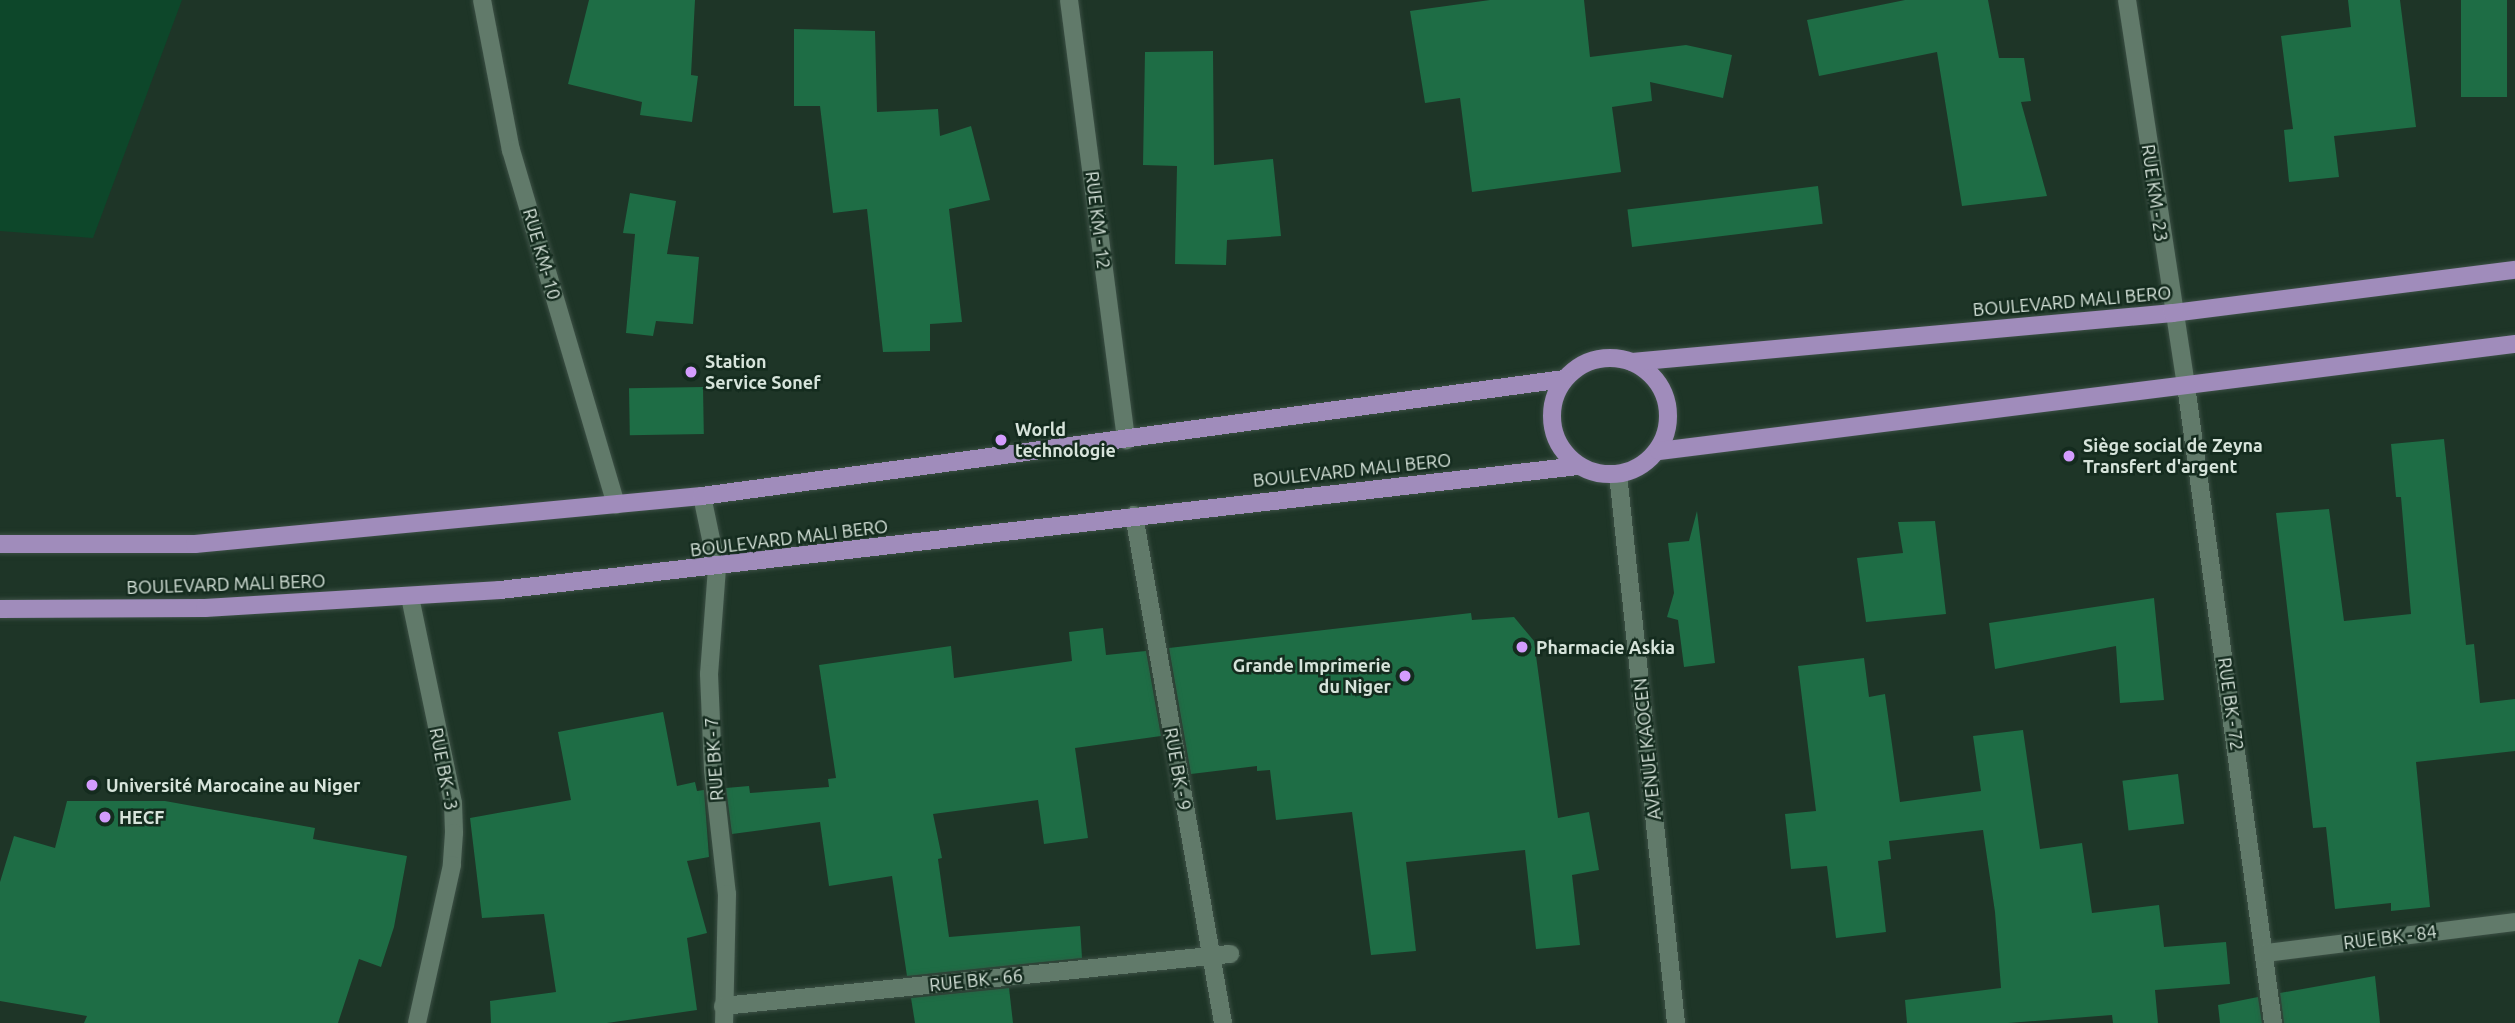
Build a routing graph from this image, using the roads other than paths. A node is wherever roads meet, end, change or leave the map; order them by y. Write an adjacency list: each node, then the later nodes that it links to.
1 (482, 0): 15 (street, RUE KM- 10)
2 (1069, 0): 10 (street, RUE KM - 12)
3 (2127, 0): 5 (street, RUE KM - 23)
4 (2515, 270): 5 (main road, BOULEVARD MALI BERO)
5 (2173, 313): 7 (main road, BOULEVARD MALI BERO); 9 (street, RUE KM - 23)
6 (2515, 344): 9 (main road)
7 (1632, 362): 8 (main road); 11 (main road)
8 (1564, 379): 10 (main road); 12 (main road)
9 (2186, 385): 11 (main road); 22 (street, RUE BK - 72)
10 (1126, 440): 14 (main road)
11 (1659, 451): 13 (main road)
12 (1579, 466): 13 (main road); 16 (main road, BOULEVARD MALI BERO)
13 (1618, 474): 28 (street, AVENUE KAOCEN)
14 (702, 496): 15 (main road); 18 (street, RUE BK - 7)
15 (616, 505): 17 (main road)
16 (1134, 515): 18 (main road, BOULEVARD MALI BERO); 24 (street, RUE BK - 9)
17 (0, 544)
18 (717, 568): 19 (main road, BOULEVARD MALI BERO); 25 (street, RUE BK - 7)
19 (410, 597): 20 (main road, BOULEVARD MALI BERO); 26 (street, RUE BK - 3)
20 (0, 609)
21 (2515, 922): 22 (street, RUE BK - 84)
22 (2266, 953): 29 (street, RUE BK - 72)
23 (1230, 954): 24 (street, RUE BK - 66)
24 (1211, 956): 25 (street, RUE BK - 66); 27 (street, RUE BK - 9)
25 (723, 1015)
26 (417, 1023)
27 (1223, 1023)
28 (1676, 1023)
29 (2273, 1023)

